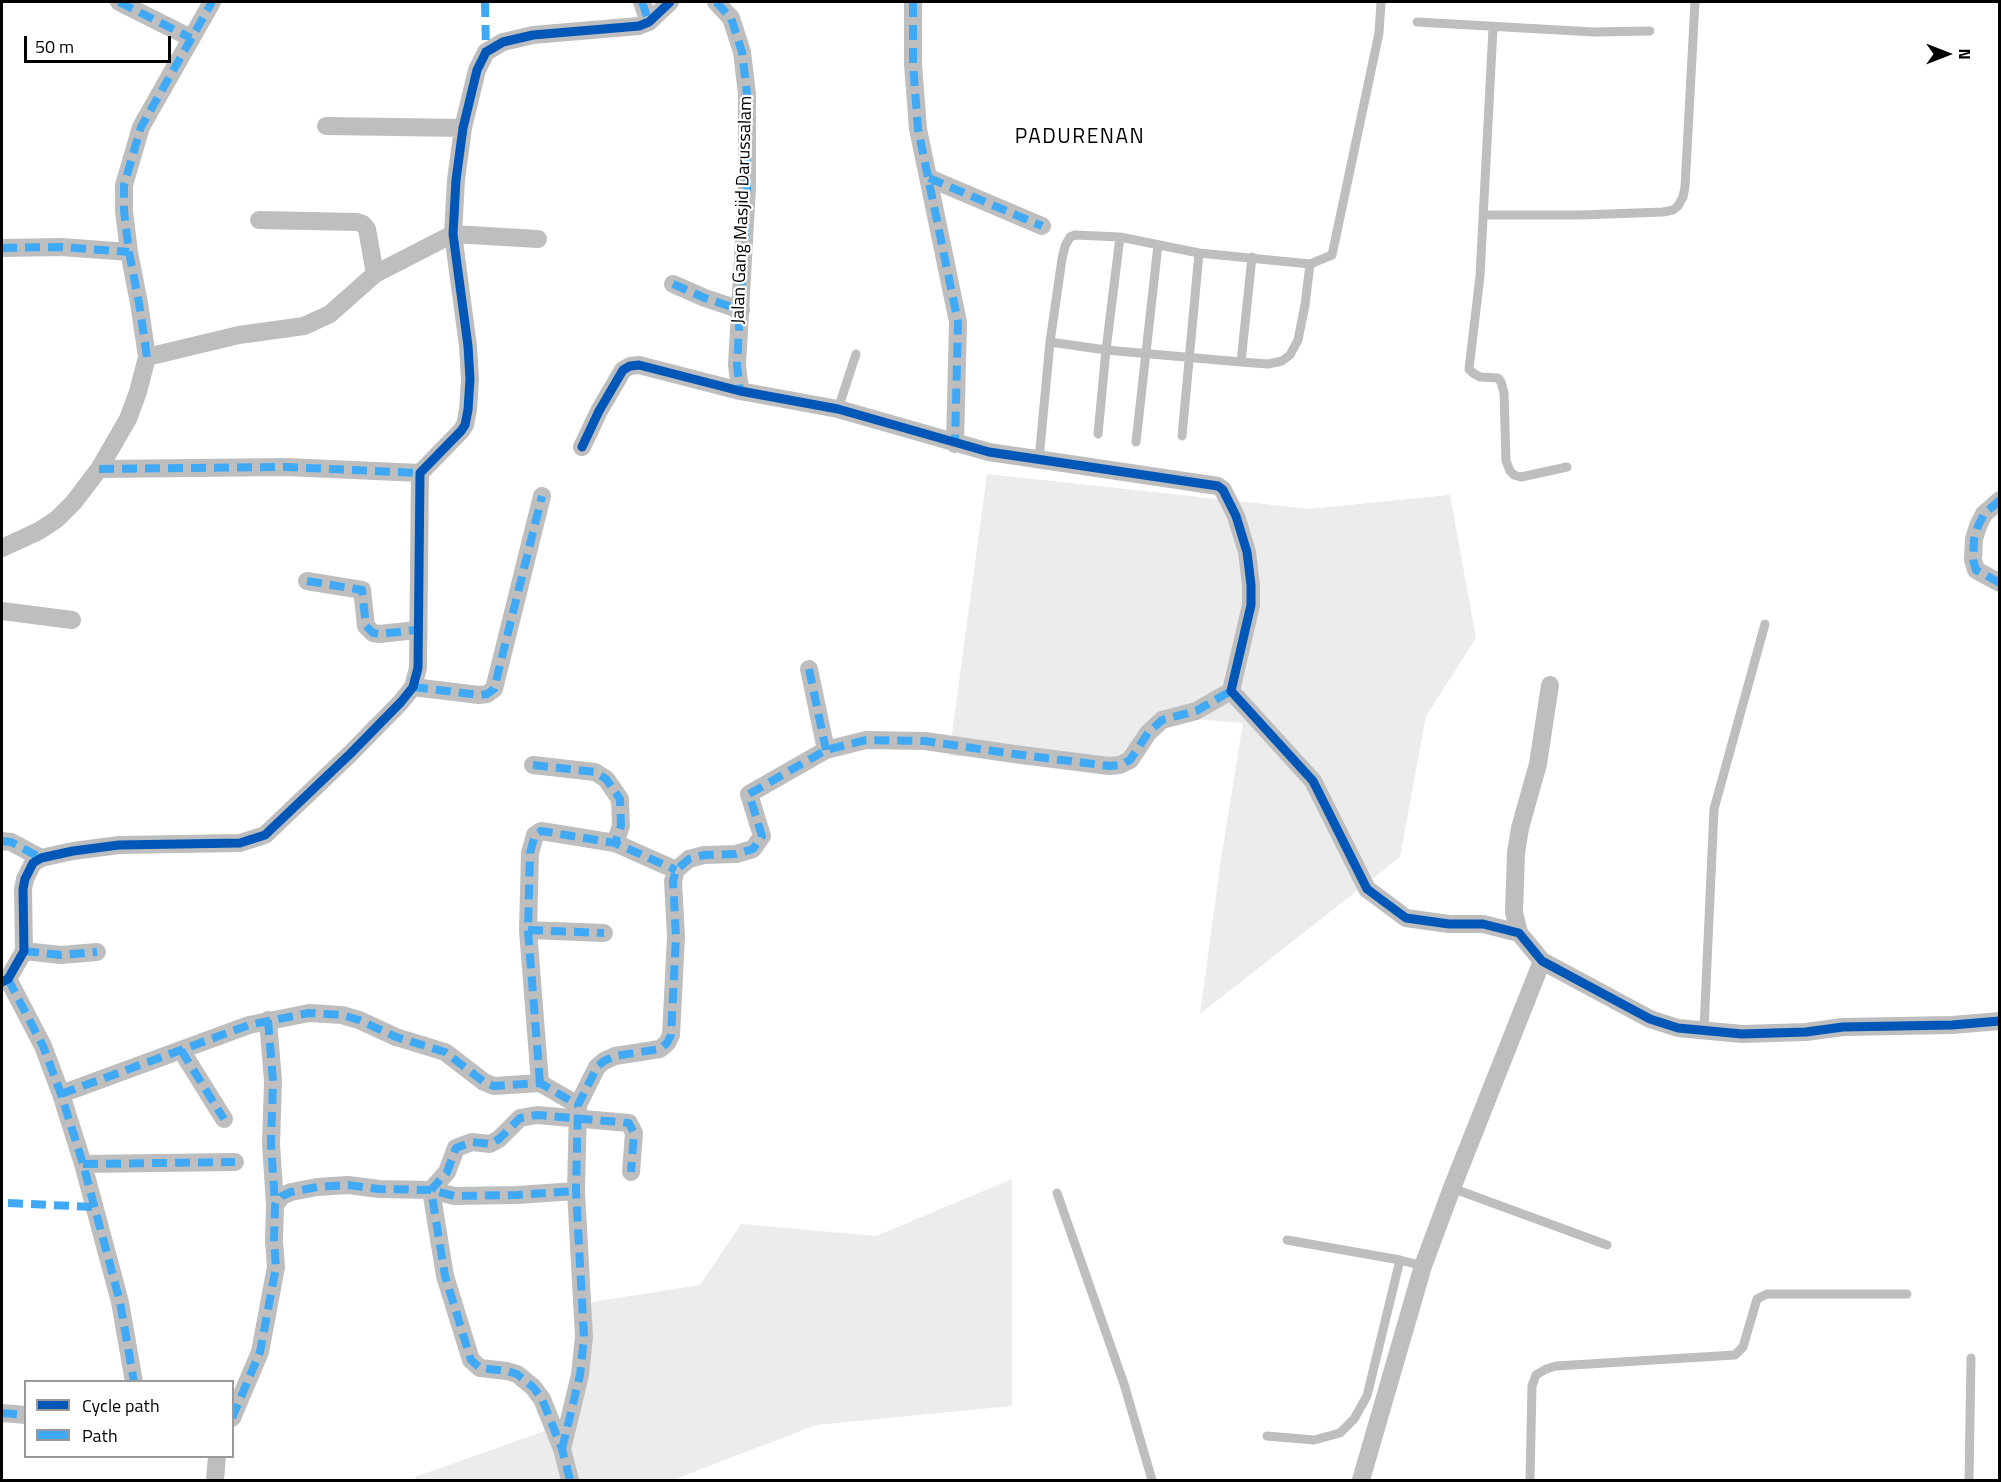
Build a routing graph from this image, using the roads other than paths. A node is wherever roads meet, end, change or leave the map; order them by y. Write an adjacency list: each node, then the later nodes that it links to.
1 (119, 2): 13 (street)
2 (212, 2): 13 (street)
3 (642, 2): 9 (street)
4 (670, 2): 9 (street)
5 (716, 2): 31 (street, Jalan Gang Masjid Darussalam)
6 (914, 2): 16 (street)
7 (1381, 2): 28 (lane)
8 (1695, 2): 17 (lane)
9 (649, 22): 15 (street)
10 (1418, 22): 11 (lane)
11 (1493, 28): 12 (lane); 17 (lane)
12 (1650, 31)
13 (191, 38): 25 (street)
14 (326, 126): 15 (street)
15 (463, 128): 20 (street)
16 (929, 178): 19 (street); 44 (street)
17 (1484, 215): 47 (lane)
18 (259, 220): 29 (street)
19 (1042, 226)
20 (453, 234): 22 (street); 29 (street); 49 (street)
21 (1120, 237): 23 (lane); 32 (lane); 33 (lane)
22 (538, 239)
23 (1158, 245): 26 (lane); 34 (lane)
24 (2, 248): 25 (street)
25 (129, 252): 36 (street)
26 (1199, 253): 27 (lane); 37 (lane)
27 (1252, 257): 28 (lane); 38 (lane)
28 (1310, 264): 38 (lane)
29 (375, 274): 36 (street)
30 (673, 284): 31 (street)
31 (741, 310): 39 (street, Jalan Gang Masjid Darussalam)
32 (1050, 342): 33 (lane); 46 (lane)
33 (1106, 350): 34 (lane); 41 (lane)
34 (1147, 353): 37 (lane); 43 (lane)
35 (856, 354): 40 (lane)
36 (147, 357): 48 (street)
37 (1191, 357): 38 (lane); 42 (lane)
38 (1241, 362)
39 (740, 391): 40 (street); 45 (street)
40 (838, 409): 44 (street)
41 (1098, 434)
42 (1182, 436)
43 (1136, 442)
44 (955, 444): 46 (street)
45 (582, 447)
46 (1039, 459): 62 (street)
47 (1567, 467)
48 (99, 469): 49 (street); 52 (street)
49 (420, 473): 58 (street)
50 (542, 496): 61 (street)
51 (2000, 500): 54 (street)
52 (2, 548)
53 (307, 581): 58 (street)
54 (2000, 583)
55 (2, 611): 56 (street)
56 (72, 620)
57 (1765, 624): 78 (lane)
58 (417, 630): 61 (street)
59 (809, 669): 63 (street)
60 (1550, 685): 71 (street)
61 (413, 687): 67 (street)
62 (1231, 691): 63 (street); 71 (street)
63 (826, 750): 68 (street)
64 (533, 765): 66 (street)
65 (2, 841): 67 (street)
66 (615, 843): 68 (street); 69 (street)
67 (41, 858): 72 (street)
68 (676, 870): 82 (street)
69 (528, 930): 70 (street); 80 (street)
70 (604, 933)
71 (1519, 933): 74 (street)
72 (24, 951): 73 (street); 75 (street)
73 (96, 952)
74 (1542, 962): 78 (street); 87 (street)
75 (5, 980): 81 (street)
76 (268, 1020): 79 (street); 80 (street); 91 (street)
77 (2000, 1021): 78 (street)
78 (1704, 1029)
79 (181, 1050): 81 (street); 83 (street)
80 (540, 1083): 82 (street)
81 (61, 1094): 85 (street)
82 (577, 1112): 86 (street); 88 (street); 89 (street)
83 (224, 1119)
84 (235, 1162): 85 (street)
85 (82, 1164): 98 (street)
86 (631, 1172)
87 (1452, 1188): 93 (lane); 95 (street)
88 (431, 1190): 89 (street); 91 (street); 103 (street)
89 (576, 1191): 103 (street)
90 (1058, 1193): 107 (lane)
91 (275, 1205): 100 (street)
92 (1287, 1240): 94 (lane)
93 (1607, 1245)
94 (1400, 1260): 95 (lane); 102 (lane)
95 (1423, 1266): 108 (street)
96 (1907, 1294): 109 (lane)
97 (1971, 1358): 110 (lane)
98 (134, 1380)
99 (2, 1413): 101 (street)
100 (234, 1413)
101 (24, 1415)
102 (1267, 1436)
103 (562, 1449): 106 (street)
104 (217, 1458): 105 (street)
105 (215, 1480)
106 (570, 1480)
107 (1152, 1480)
108 (1361, 1480)
109 (1530, 1480)
110 (1969, 1480)

